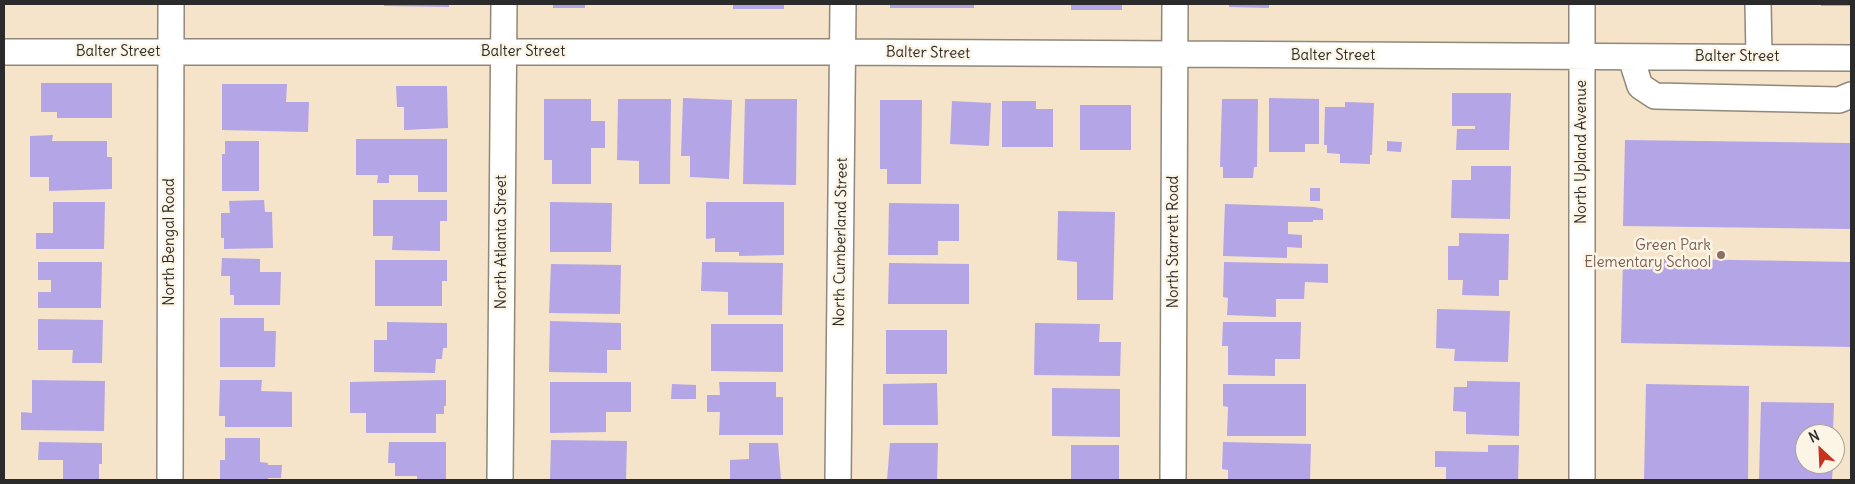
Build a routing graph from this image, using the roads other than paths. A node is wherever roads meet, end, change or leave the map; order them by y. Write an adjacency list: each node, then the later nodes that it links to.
1 (171, 4): 8 (street, North Bengal Road)
2 (504, 4): 9 (street, North Atlanta Street)
3 (843, 4): 10 (street, North Cumberland Street)
4 (1175, 4): 11 (street, North Starrett Road)
5 (1582, 4): 13 (street, North Upland Avenue)
6 (1758, 4): 12 (street)
7 (4, 52): 8 (street, Balter Street)
8 (171, 52): 9 (street, Balter Street); 17 (street, North Bengal Road)
9 (504, 52): 10 (street, Balter Street); 18 (street, North Atlanta Street)
10 (843, 52): 11 (street, Balter Street); 19 (street, North Cumberland Street)
11 (1174, 55): 13 (street, Balter Street); 20 (street, North Starrett Road)
12 (1759, 56): 14 (street, Balter Street); 15 (street, Balter Street)
13 (1582, 57): 14 (street, Balter Street); 21 (street, North Upland Avenue)
14 (1631, 58): 16 (street)
15 (1851, 58)
16 (1851, 95)
17 (170, 480)
18 (500, 480)
19 (838, 480)
20 (1173, 480)
21 (1582, 480)

